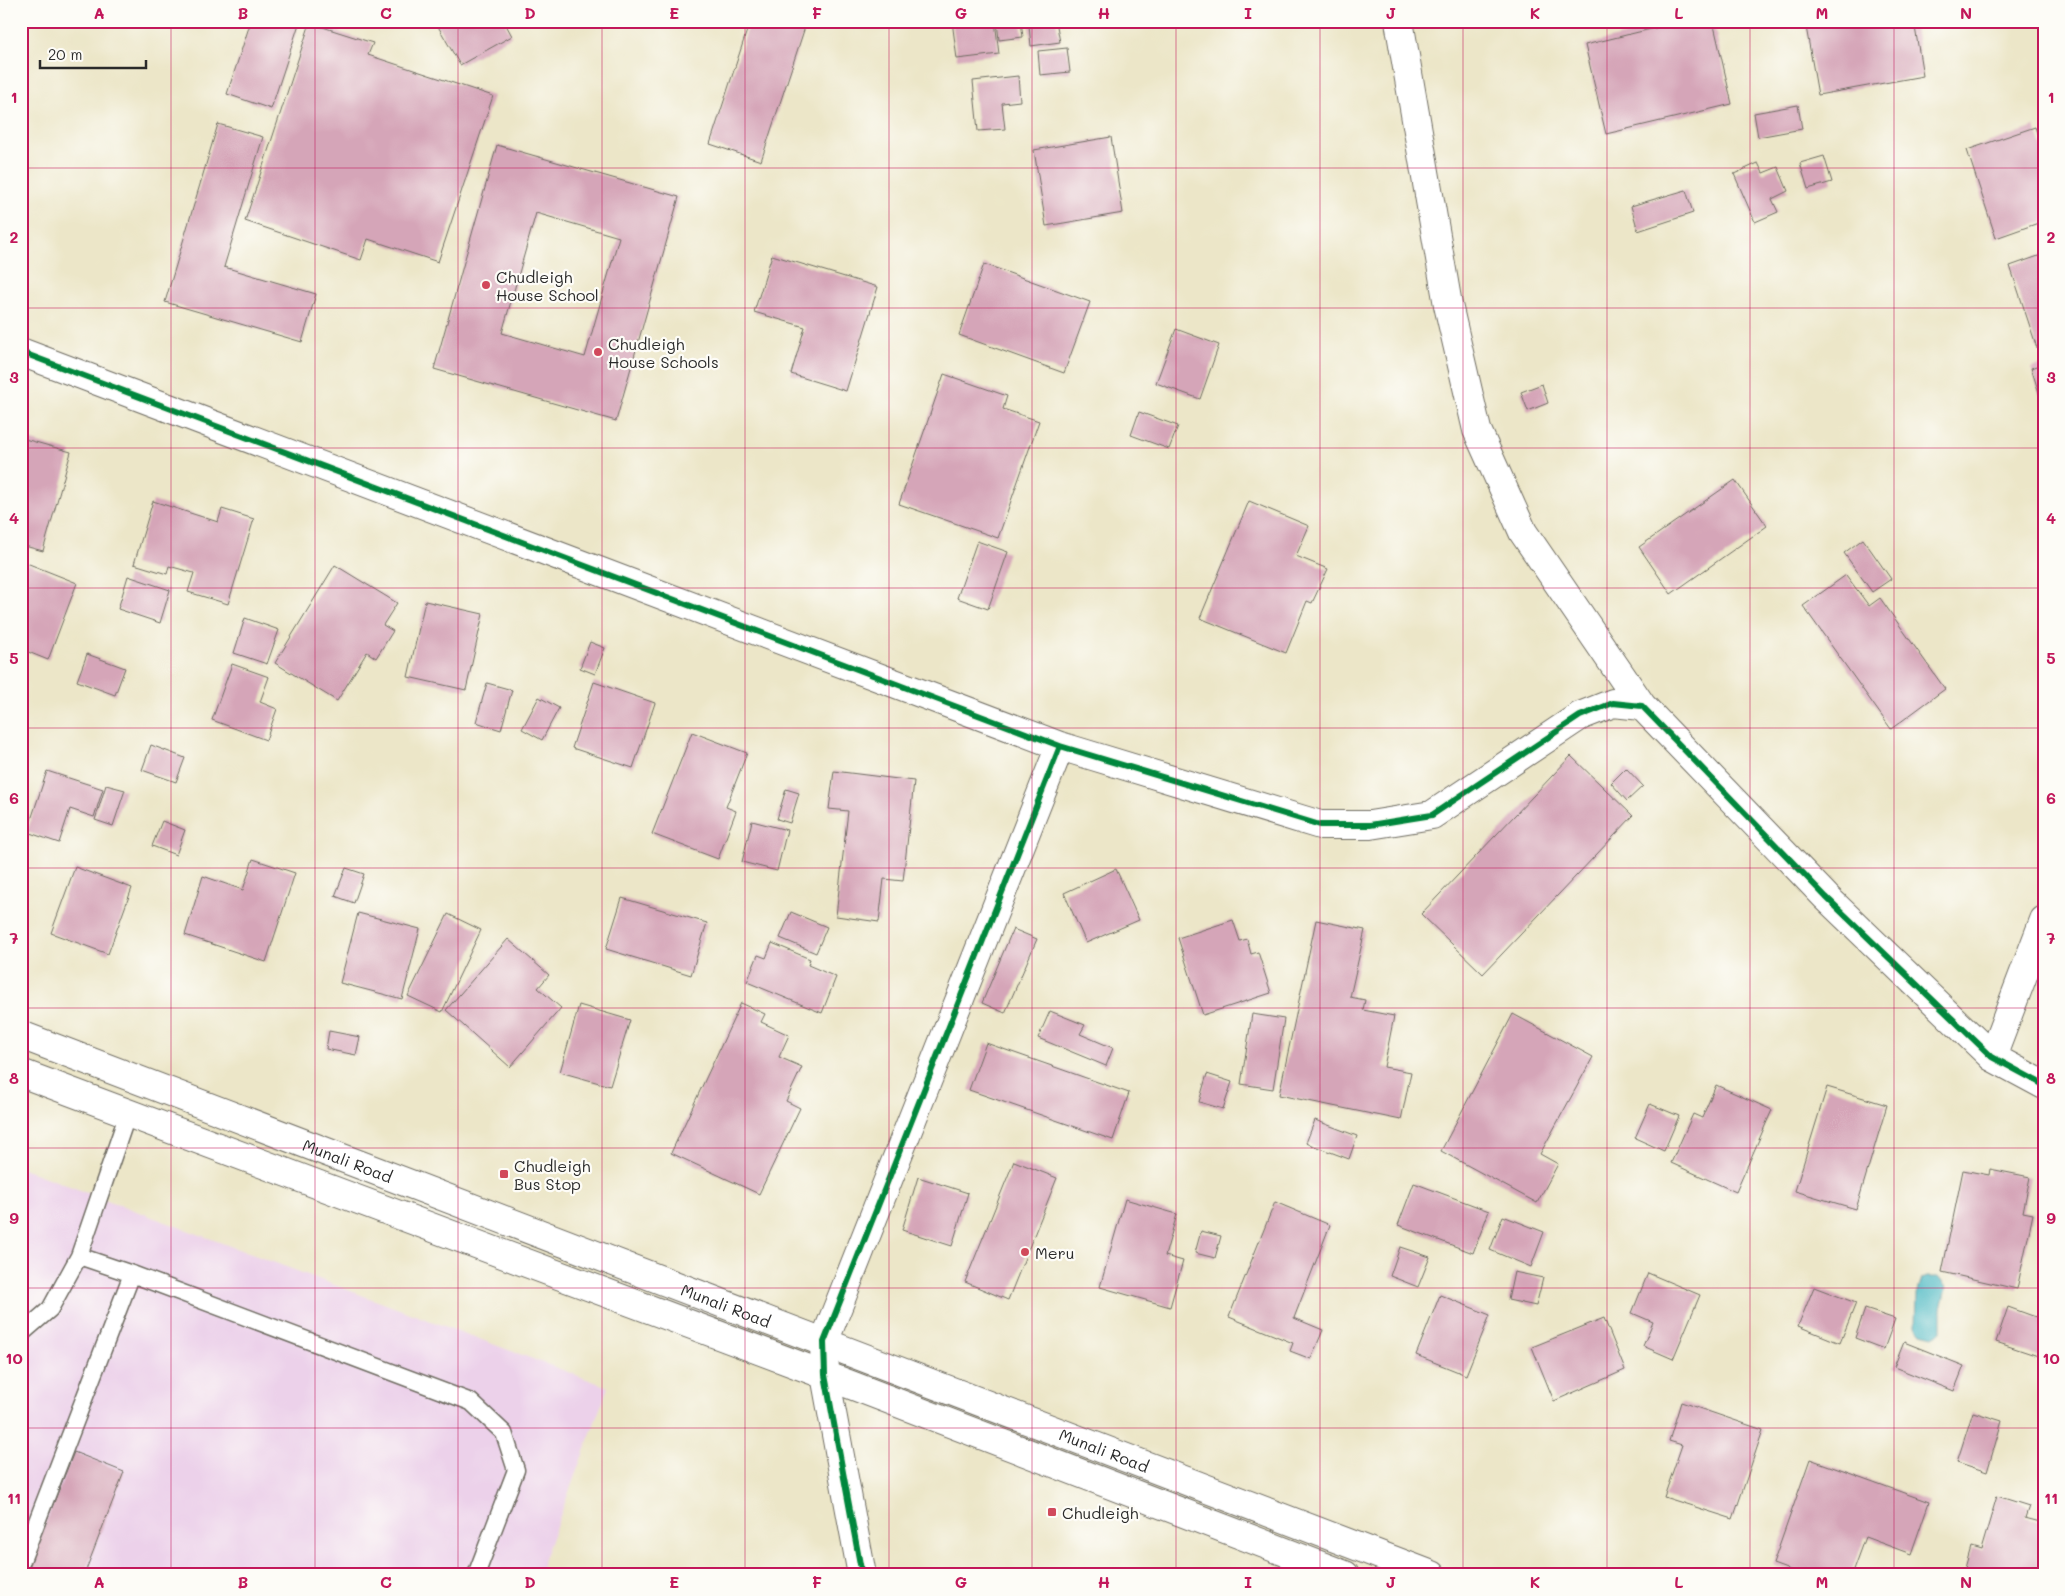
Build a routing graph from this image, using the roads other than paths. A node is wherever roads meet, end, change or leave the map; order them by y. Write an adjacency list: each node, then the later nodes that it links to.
1 (1399, 21): 3 (street)
2 (21, 352): 4 (street)
3 (1642, 706): 4 (street); 7 (street)
4 (1060, 746): 14 (street)
5 (2044, 920): 7 (street)
6 (21, 1034): 14 (street, Munali Road)
7 (1992, 1057): 9 (street)
8 (21, 1073): 10 (street, Munali Road)
9 (2044, 1085)
10 (128, 1113): 11 (lane); 15 (street, Munali Road)
11 (79, 1256): 12 (lane); 13 (lane)
12 (132, 1274): 16 (lane); 17 (lane)
13 (21, 1334)
14 (824, 1342): 15 (street); 20 (street, Munali Road)
15 (825, 1375): 18 (street); 19 (street, Munali Road)
16 (21, 1563)
17 (476, 1575)
18 (862, 1575)
19 (1345, 1575)
20 (1432, 1575)

